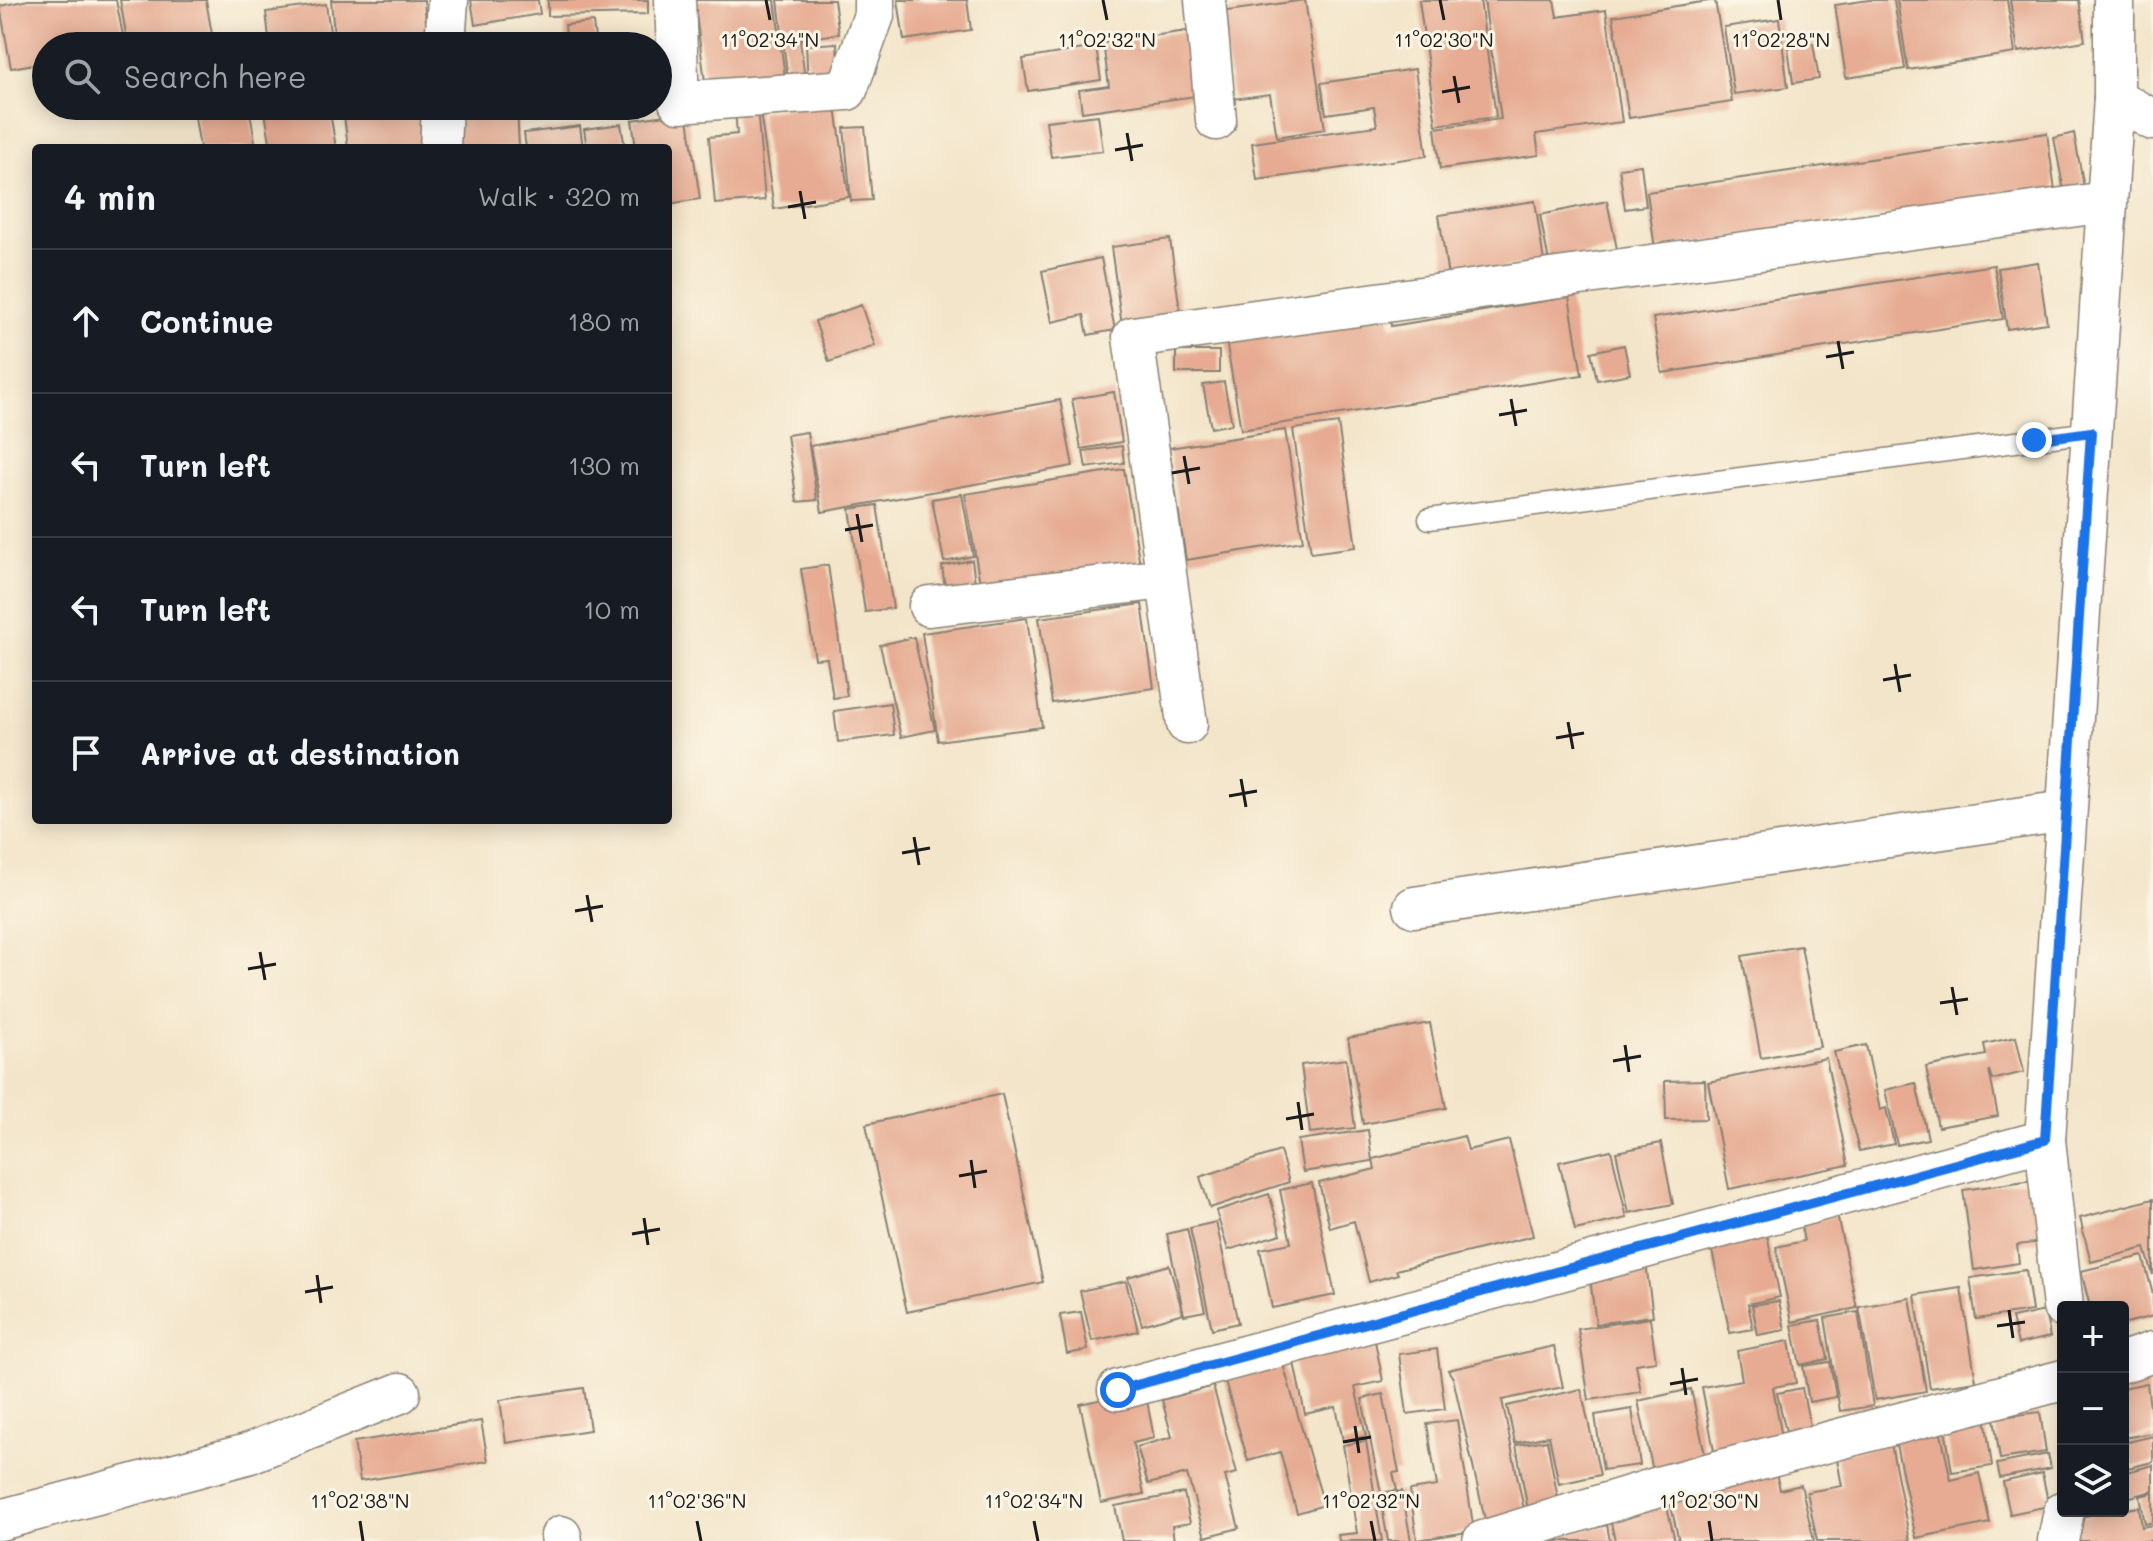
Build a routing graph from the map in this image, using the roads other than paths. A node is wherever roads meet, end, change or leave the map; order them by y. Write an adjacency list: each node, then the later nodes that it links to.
1 (448, 0): 6 (street)
2 (675, 0): 3 (street)
3 (874, 0)
4 (1205, 0): 9 (street)
5 (2114, 0): 7 (street)
6 (446, 32)
7 (2114, 98): 10 (street); 12 (street)
8 (441, 120): 11 (street)
9 (1216, 120)
10 (2153, 120)
11 (440, 144)
12 (2106, 202): 13 (street); 15 (street)
13 (2091, 432): 14 (lane); 18 (street)
14 (1429, 519)
15 (1166, 579): 16 (street); 17 (street)
16 (929, 606)
17 (1187, 724)
18 (2065, 811): 19 (street); 20 (street)
19 (1414, 907)
20 (2045, 1140): 21 (street); 25 (street)
21 (2062, 1301)
22 (2153, 1352): 23 (street)
23 (2129, 1360)
24 (2057, 1382): 29 (street)
25 (1118, 1390)
26 (400, 1393): 28 (street)
27 (2063, 1517): 30 (street)
28 (0, 1520)
29 (1483, 1541)
30 (2058, 1541)

